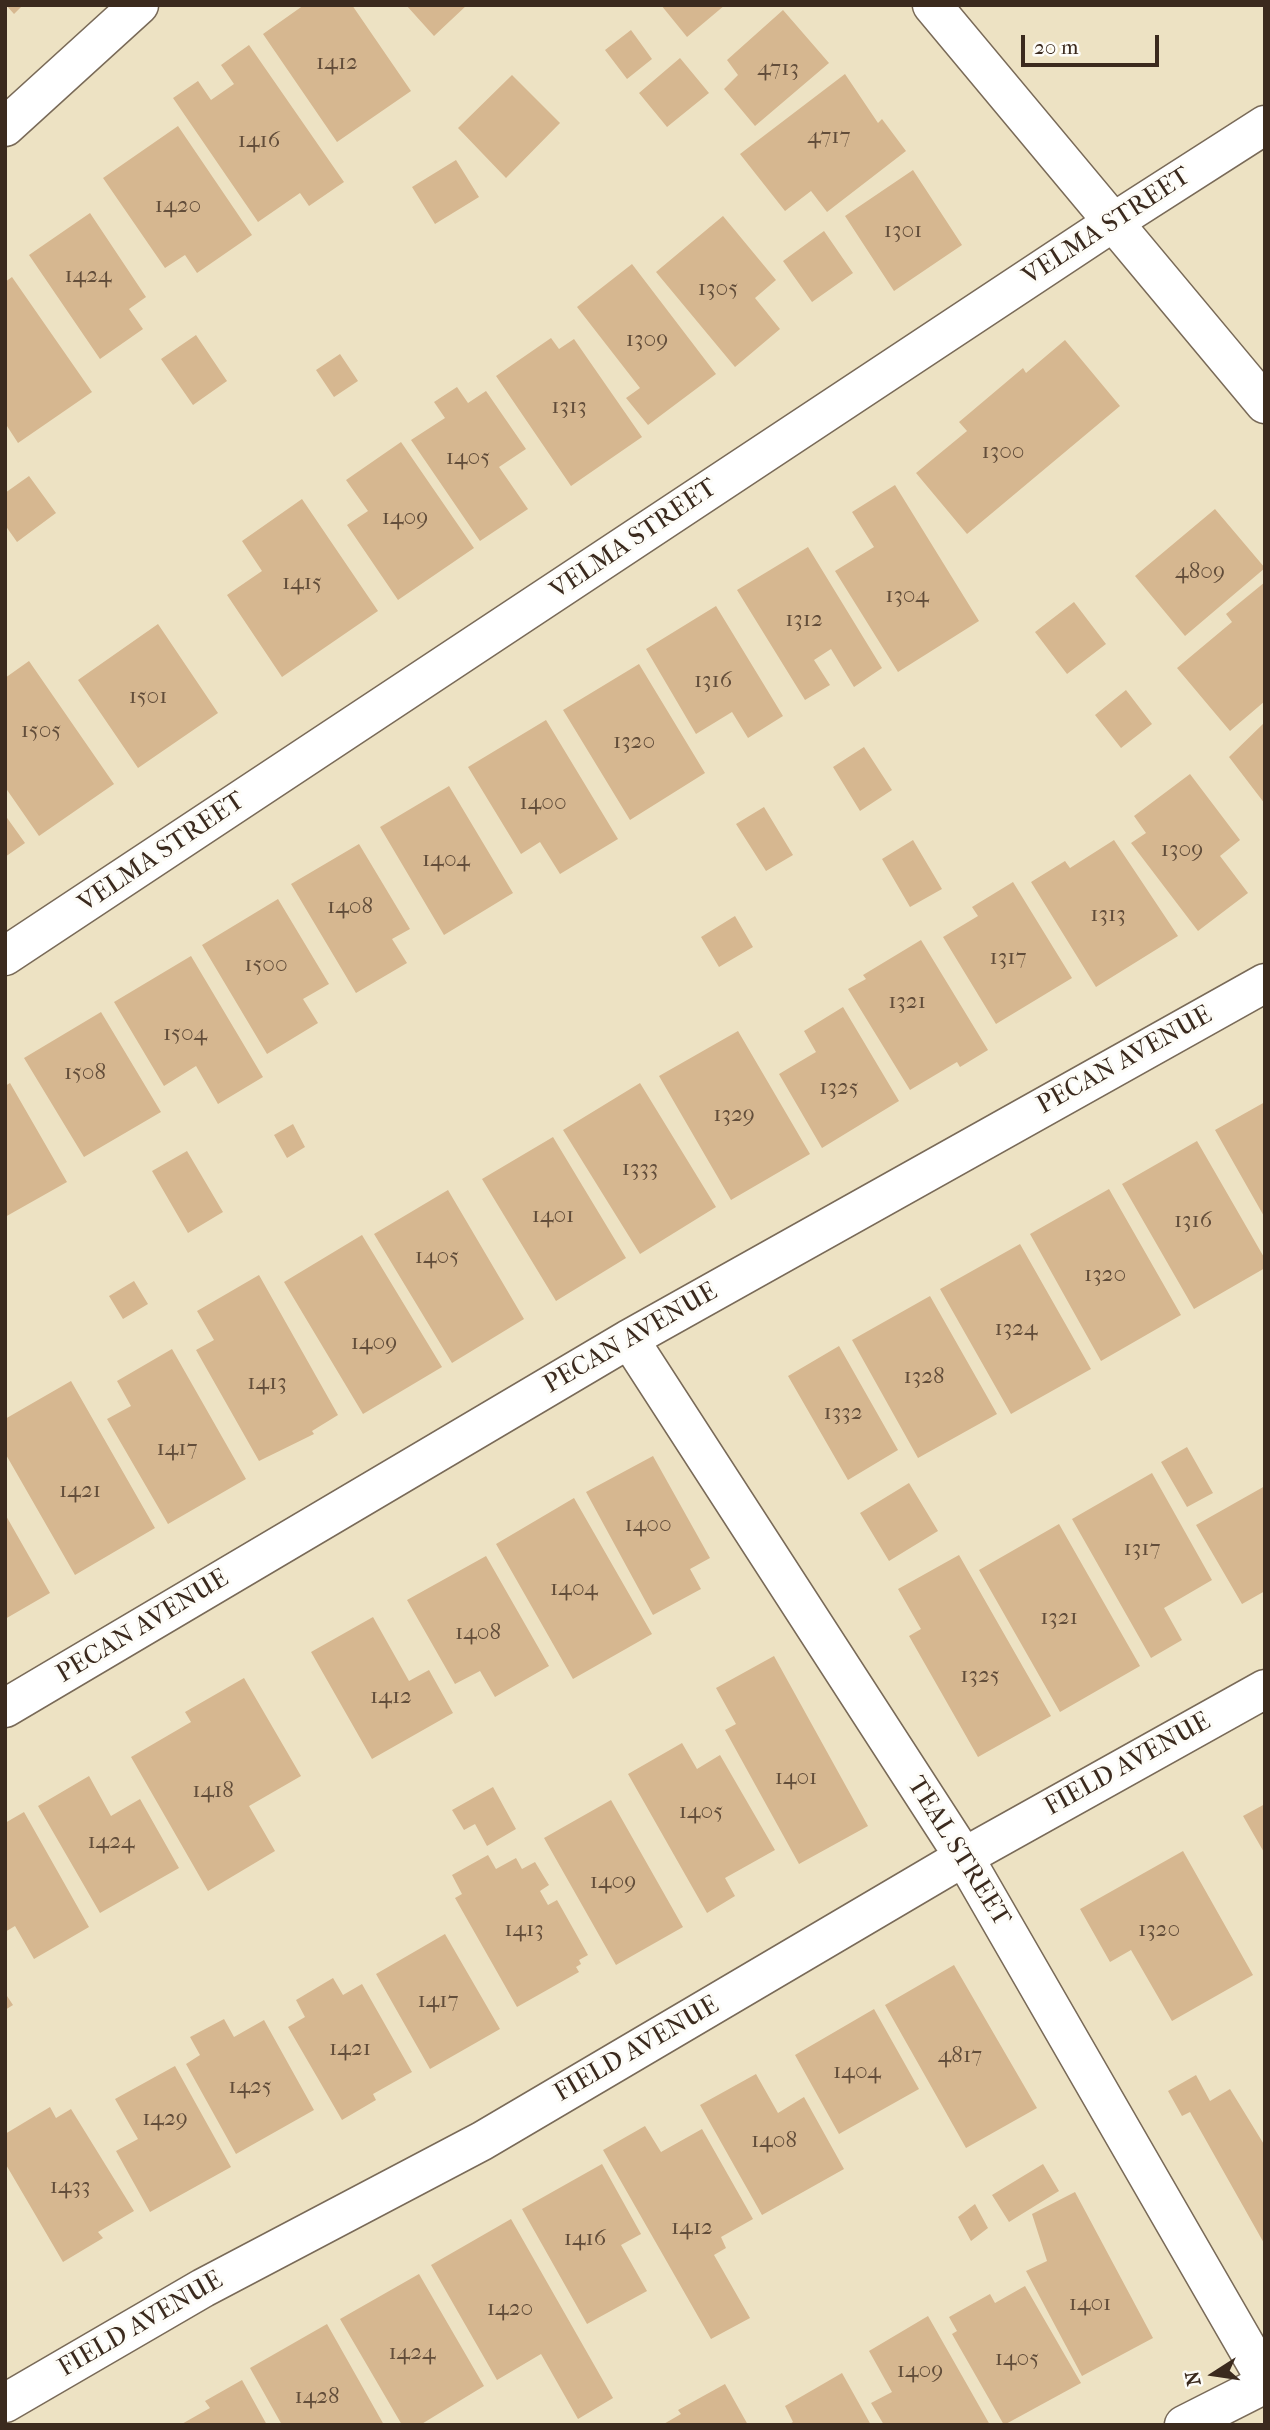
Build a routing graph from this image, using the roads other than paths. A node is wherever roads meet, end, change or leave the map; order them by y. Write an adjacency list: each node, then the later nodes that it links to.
1 (139, 5): 4 (street)
2 (932, 5): 5 (street)
3 (1265, 125): 5 (street, VELMA STREET)
4 (5, 127)
5 (1112, 223): 6 (street); 7 (street, VELMA STREET)
6 (1265, 404)
7 (5, 956)
8 (1265, 983): 9 (street, PECAN AVENUE)
9 (629, 1339): 11 (street, PECAN AVENUE); 12 (street, TEAL STREET)
10 (1265, 1689): 12 (street, FIELD AVENUE)
11 (5, 1709)
12 (964, 1857): 13 (street, TEAL STREET); 14 (street, FIELD AVENUE)
13 (1265, 2381): 15 (street)
14 (5, 2403)
15 (1184, 2425)

